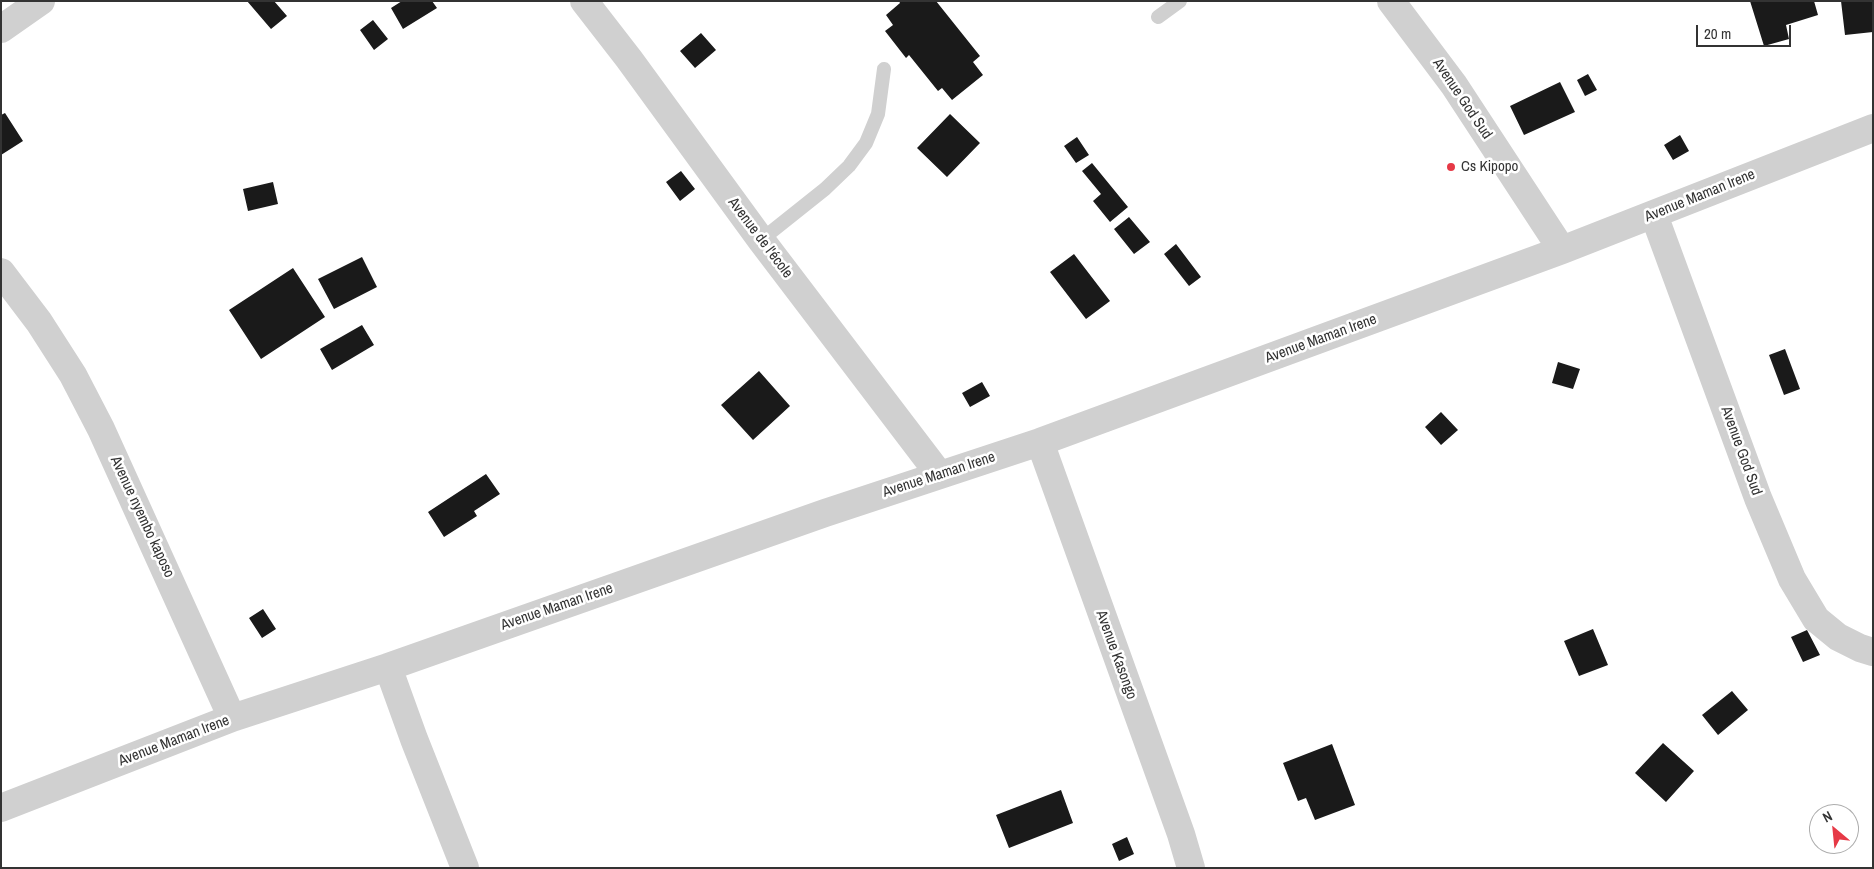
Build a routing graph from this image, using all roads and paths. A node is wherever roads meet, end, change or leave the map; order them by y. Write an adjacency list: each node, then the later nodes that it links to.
1 (41, 1): 6 (street)
2 (584, 1): 10 (street, Avenue de l'école)
3 (1180, 1): 5 (lane)
4 (1391, 1): 11 (street, Avenue God Sud)
5 (1158, 17)
6 (1, 29)
7 (884, 69): 10 (lane)
8 (1873, 128): 9 (street, Avenue Maman Irene)
9 (1654, 215): 11 (street, Avenue Maman Irene); 15 (street, Avenue God Sud)
10 (761, 240): 14 (street, Avenue de l'école)
11 (1562, 250): 13 (street, Avenue Maman Irene)
12 (1, 272): 17 (street, Avenue nyembo kaposo)
13 (1040, 442): 14 (street, Avenue Maman Irene); 20 (street, Avenue Kasongo)
14 (939, 474): 16 (street, Avenue Maman Irene)
15 (1873, 652)
16 (388, 667): 17 (street, Avenue Maman Irene); 19 (street)
17 (232, 718): 18 (street, Avenue Maman Irene)
18 (1, 808)
19 (465, 868)
20 (1191, 868)

